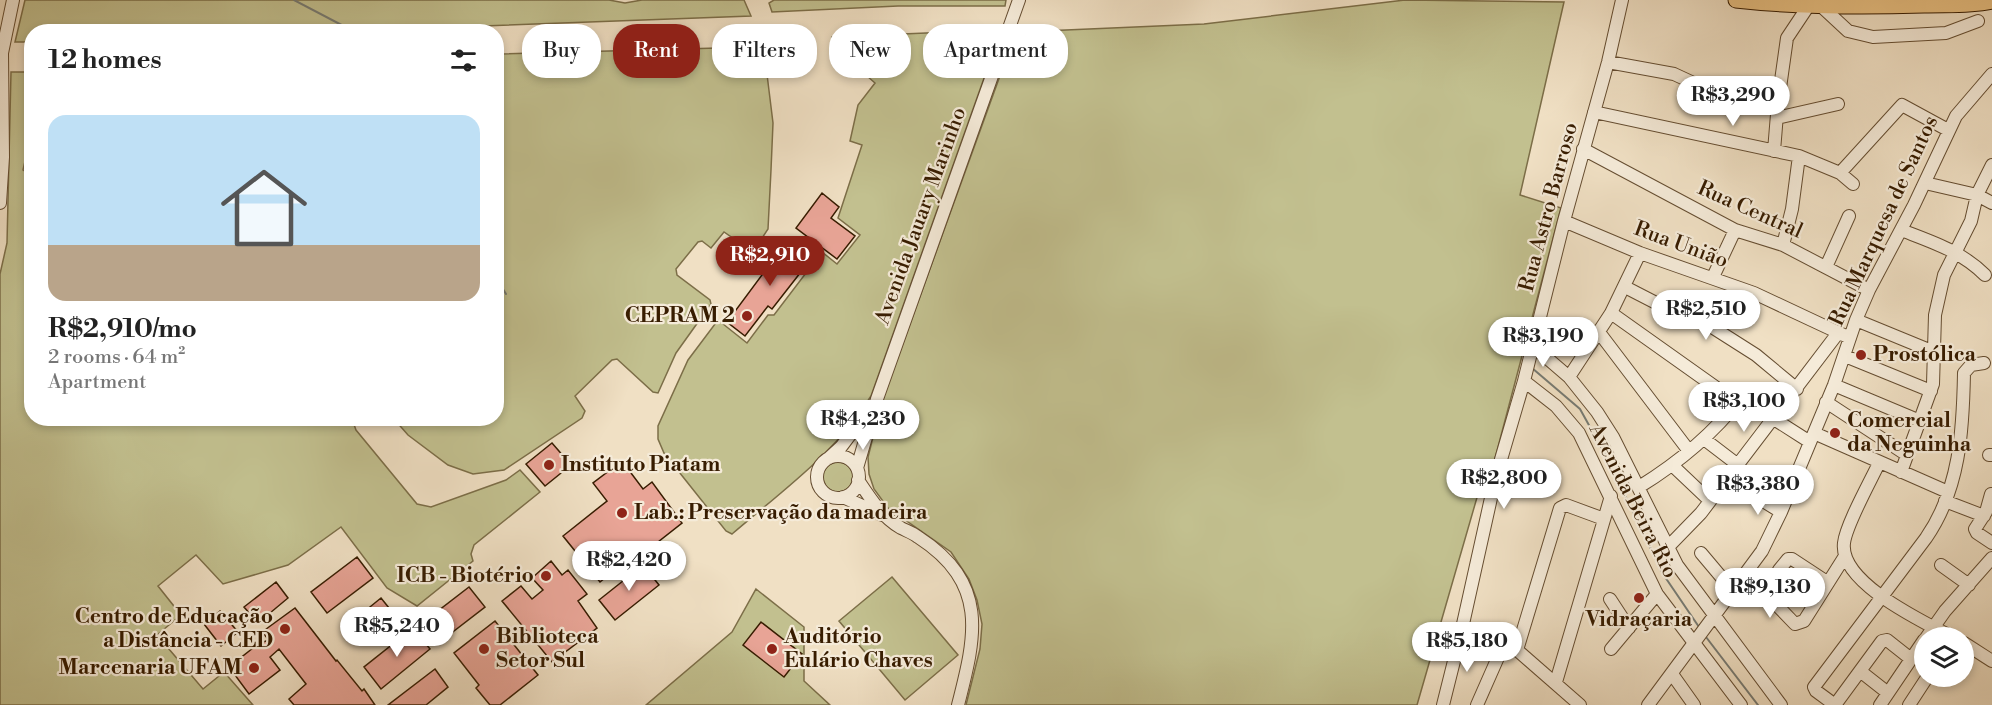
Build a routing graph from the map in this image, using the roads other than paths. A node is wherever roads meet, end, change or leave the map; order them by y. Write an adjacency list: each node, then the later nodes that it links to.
1 (13, 0): 25 (street)
2 (1622, 0): 10 (street, Rua Astro Barroso)
3 (1736, 0): 8 (main road)
4 (1958, 0): 7 (main road)
5 (1992, 1): 7 (main road)
6 (1017, 4): 53 (street, Avenida Jauary Marinho)
7 (1943, 4): 8 (main road)
8 (1814, 5): 9 (street); 12 (street)
9 (1978, 21)
10 (1608, 62): 12 (street); 14 (street, Rua Astro Barroso)
11 (1992, 74): 16 (street, Rua Marquesa de Santos)
12 (1778, 102): 15 (street)
13 (1838, 104): 15 (street)
14 (1594, 112): 17 (street, Rua Astro Barroso); 18 (street)
15 (1777, 118): 18 (street)
16 (1948, 130): 21 (street); 22 (street, Rua Marquesa de Santos)
17 (1583, 149): 28 (street, Rua Astro Barroso); 29 (street, Rua Central)
18 (1774, 151): 19 (street)
19 (1799, 156): 21 (street); 31 (street)
20 (1990, 172): 24 (street)
21 (1840, 173): 23 (street)
22 (1925, 183): 24 (street); 30 (street, Rua Marquesa de Santos)
23 (1853, 184)
24 (1977, 195): 26 (street); 32 (street)
25 (0, 203)
26 (1992, 203)
27 (1849, 216): 34 (street)
28 (1564, 221): 33 (street, Rua União); 43 (street, Rua Astro Barroso)
29 (1735, 230): 31 (street, Rua Central); 36 (street)
30 (1901, 230): 32 (street); 38 (street, Rua Marquesa de Santos)
31 (1783, 245): 34 (street, Rua Central)
32 (1956, 251): 35 (street); 44 (street)
33 (1640, 253): 36 (street, Rua União); 37 (street)
34 (1826, 267): 38 (street, Rua Central)
35 (1985, 275)
36 (1713, 277): 42 (street, Rua União)
37 (1625, 287): 39 (street); 50 (street)
38 (1869, 290): 40 (street, Rua Marquesa de Santos)
39 (1611, 313): 41 (street); 52 (street)
40 (1856, 320): 42 (street, Rua Marquesa de Santos); 44 (street)
41 (1598, 331): 47 (street); 59 (street)
42 (1844, 335): 45 (street, Rua Marquesa de Santos); 50 (street)
43 (1533, 346): 47 (street, Avenida Beira Rio); 48 (street, Rua Astro Barroso)
44 (1934, 352): 51 (street)
45 (1845, 356): 49 (street, Rua Marquesa de Santos); 51 (street)
46 (1984, 363): 71 (street)
47 (1569, 377): 67 (street, Avenida Beira Rio)
48 (1524, 381): 70 (street, Avenida Beira Rio); 95 (street, Rua Astro Barroso)
49 (1834, 385): 54 (street, Rua Marquesa de Santos); 56 (street)
50 (1797, 389): 55 (street)
51 (1931, 391): 56 (street)
52 (1741, 398): 55 (street); 58 (street)
53 (877, 399): 61 (street, Avenida Jauary Marinho); 66 (street, Avenida Jauary Marinho)
54 (1826, 402): 57 (street, Rua Marquesa de Santos); 60 (street)
55 (1777, 415): 57 (street); 64 (street)
56 (1920, 421): 60 (street)
57 (1812, 437): 62 (street); 74 (street, Rua Marquesa de Santos)
58 (1704, 439): 59 (street); 64 (street)
59 (1689, 451): 63 (street)
60 (1907, 455): 65 (street)
61 (829, 458): 66 (street); 72 (street)
62 (1879, 463): 65 (street); 81 (street)
63 (1672, 465): 67 (street); 73 (street)
64 (1738, 465): 73 (street)
65 (1901, 472): 71 (street)
66 (857, 474): 72 (street); 76 (street)
67 (1639, 487): 79 (street, Avenida Beira Rio)
68 (1752, 494): 74 (street)
69 (1991, 494): 75 (street)
70 (1611, 496): 77 (street); 88 (street, Avenida Beira Rio)
71 (1947, 496): 75 (street); 90 (street)
72 (843, 497): 76 (street)
73 (1710, 501): 79 (street)
74 (1781, 512): 87 (street, Rua Marquesa de Santos)
75 (1984, 516): 78 (street)
76 (887, 517): 108 (street)
77 (1604, 519): 99 (street); 105 (street)
78 (1992, 543)
79 (1667, 548): 94 (street, Avenida Beira Rio)
80 (1701, 553): 87 (street)
81 (1845, 556): 85 (street); 90 (street)
82 (1992, 558): 86 (street)
83 (1941, 565): 86 (street)
84 (1779, 570): 85 (street)
85 (1827, 582): 89 (street)
86 (1969, 585): 92 (street)
87 (1733, 591): 94 (street, Rua Marquesa de Santos)
88 (1657, 594): 93 (street); 94 (street, Avenida Beira Rio)
89 (1766, 594)
90 (1883, 596): 92 (street); 116 (street)
91 (1610, 598): 93 (street)
92 (1933, 627)
93 (1629, 628): 97 (street)
94 (1704, 630): 104 (street, Rua Marquesa de Santos); 114 (street, Avenida Beira Rio); 115 (street, Avenida Beira Rio)
95 (1461, 633): 96 (street); 109 (street, Rua Astro Barroso)
96 (1503, 646): 99 (street); 110 (street)
97 (1611, 649)
98 (1974, 649): 102 (street)
99 (1517, 650): 105 (street)
100 (1914, 655): 101 (street)
101 (1911, 659): 103 (street); 107 (street)
102 (1992, 661)
103 (1860, 671): 107 (street); 116 (street)
104 (1672, 674): 112 (street, Rua Marquesa de Santos); 113 (street)
105 (1556, 682): 111 (street)
106 (1921, 687): 118 (street)
107 (1888, 693): 117 (street)
108 (958, 705)
109 (1443, 705)
110 (1477, 705)
111 (1580, 705)
112 (1648, 705)
113 (1694, 705)
114 (1741, 705)
115 (1781, 705)
116 (1835, 705)
117 (1880, 705)
118 (1909, 705)

